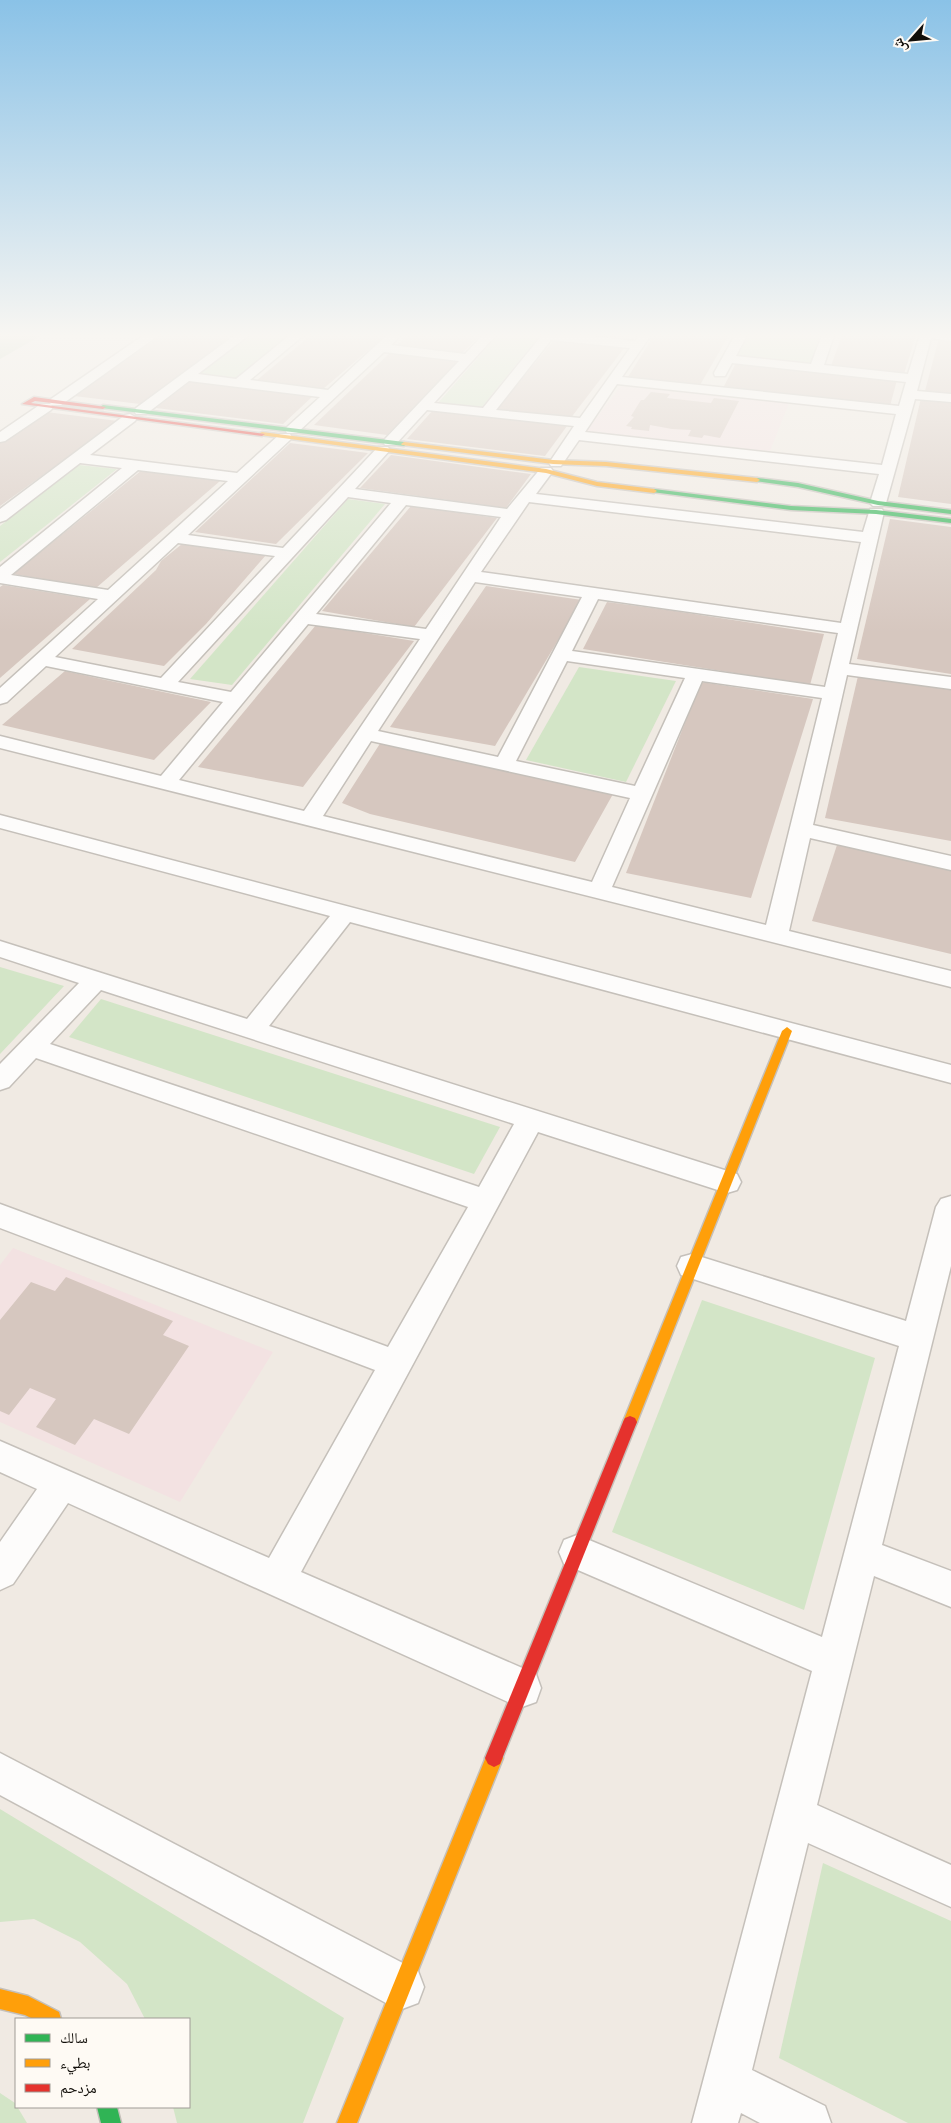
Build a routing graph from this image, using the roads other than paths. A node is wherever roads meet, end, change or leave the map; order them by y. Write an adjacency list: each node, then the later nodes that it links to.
1 (109, 434): 8 (street)
2 (288, 434): 7 (street); 12 (street)
3 (397, 434): 7 (street)
4 (575, 434): 10 (street)
5 (617, 434): 11 (street)
6 (897, 434): 11 (street)
7 (386, 446): 10 (street); 13 (street)
8 (77, 458): 9 (street); 20 (street)
9 (136, 465): 12 (street); 25 (street)
10 (551, 467): 14 (street); 16 (street); 16 (street)
11 (887, 470): 16 (street)
12 (240, 478): 22 (street)
13 (343, 492): 15 (street); 24 (street)
14 (524, 497): 18 (street); 23 (street)
15 (402, 500): 18 (street); 29 (street)
16 (877, 508): 19 (street); 23 (street)
17 (951, 512): 19 (street)
18 (511, 514): 26 (street)
19 (926, 514): 21 (street)
20 (0, 517)
21 (951, 521)
22 (175, 538): 24 (street); 28 (street)
23 (870, 538): 30 (street)
24 (287, 552): 37 (street)
25 (0, 576): 28 (street)
26 (470, 576): 27 (street); 31 (street)
27 (593, 594): 30 (street); 32 (street)
28 (112, 596): 33 (street)
29 (304, 618): 31 (street); 40 (street)
30 (848, 629): 34 (street)
31 (432, 635): 41 (street)
32 (562, 655): 35 (street); 43 (street)
33 (42, 660): 37 (street); 39 (street)
34 (839, 668): 36 (street); 38 (street)
35 (696, 674): 38 (street); 45 (street)
36 (951, 683)
37 (164, 685): 40 (street)
38 (833, 694): 48 (street)
39 (0, 698)
40 (236, 699): 44 (street)
41 (366, 734): 43 (street); 46 (street)
42 (0, 742): 44 (street)
43 (504, 764): 45 (street)
44 (166, 783): 46 (street)
45 (641, 794): 50 (street)
46 (310, 819): 50 (street)
47 (0, 821): 51 (street)
48 (801, 829): 49 (street); 52 (street)
49 (951, 862)
50 (599, 891): 52 (street)
51 (345, 913): 56 (street); 57 (street)
52 (776, 935): 54 (street)
53 (0, 949): 55 (street)
54 (951, 979)
55 (96, 980): 56 (street); 58 (street)
56 (252, 1030): 61 (street)
57 (787, 1031): 59 (street); 62 (street)
58 (31, 1047): 60 (street); 63 (street)
59 (951, 1074)
60 (0, 1080)
61 (530, 1119): 62 (street); 63 (street)
62 (726, 1182): 67 (street)
63 (485, 1201): 69 (street)
64 (951, 1207): 66 (street)
65 (4, 1225): 69 (street)
66 (946, 1243): 68 (street)
67 (692, 1266): 68 (street); 72 (street)
68 (917, 1338): 73 (street)
69 (396, 1364): 75 (street)
70 (0, 1456): 71 (street)
71 (62, 1483): 74 (street); 75 (street)
72 (577, 1552): 77 (street); 78 (street)
73 (861, 1554): 76 (street); 77 (street)
74 (0, 1572)
75 (278, 1579): 78 (street)
76 (951, 1589)
77 (834, 1661): 80 (street)
78 (522, 1688): 82 (street)
79 (0, 1774): 82 (street)
80 (794, 1816): 81 (street); 85 (street)
81 (951, 1886)
82 (402, 1987): 88 (street)
83 (0, 1999): 84 (street)
84 (51, 2018)
85 (721, 2102): 89 (street)
86 (108, 2108): 87 (street)
87 (111, 2123)
88 (347, 2123)
89 (808, 2123)

